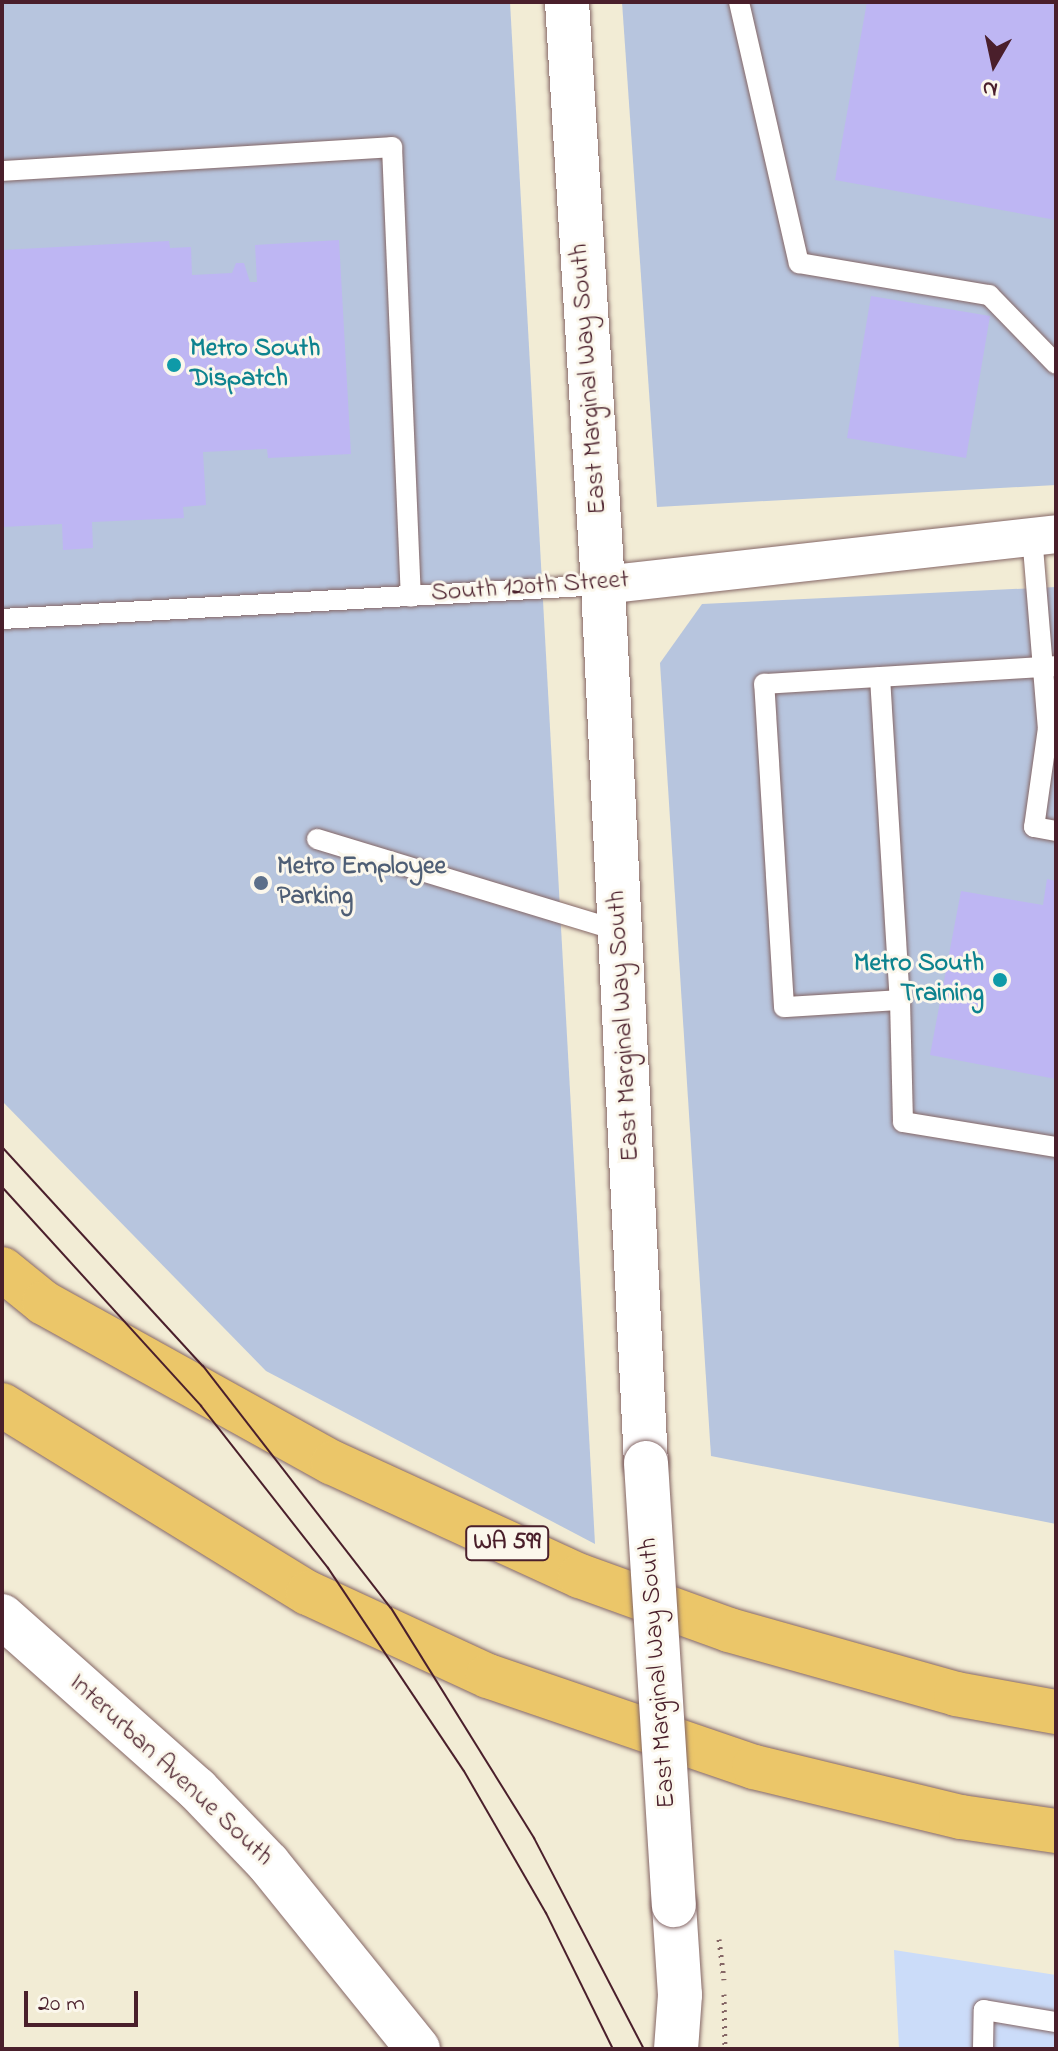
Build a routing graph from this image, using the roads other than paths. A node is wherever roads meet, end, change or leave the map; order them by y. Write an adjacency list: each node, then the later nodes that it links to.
1 (567, 2): 6 (street, East Marginal Way South)
2 (739, 2): 4 (lane)
3 (2, 171): 7 (lane)
4 (1056, 364)
5 (1044, 535): 6 (street, South 120th Street); 9 (lane)
6 (603, 585): 7 (lane, South 120th Street); 13 (street, East Marginal Way South)
7 (411, 597): 8 (lane, South 120th Street)
8 (2, 619)
9 (1050, 667): 10 (lane); 11 (lane)
10 (880, 677): 14 (lane); 14 (lane)
11 (1056, 831)
12 (317, 839): 13 (lane)
13 (620, 931): 23 (street, East Marginal Way South, bridge)
14 (900, 1000): 15 (lane)
15 (1056, 1147)
16 (2, 1269): 19 (highway, WA 599)
17 (2, 1405): 20 (highway)
18 (2, 1616): 22 (street, Interurban Avenue South)
19 (1056, 1712)
20 (1056, 1831)
21 (1056, 2022): 24 (lane)
22 (418, 2049)
23 (676, 2049)
24 (983, 2049)

